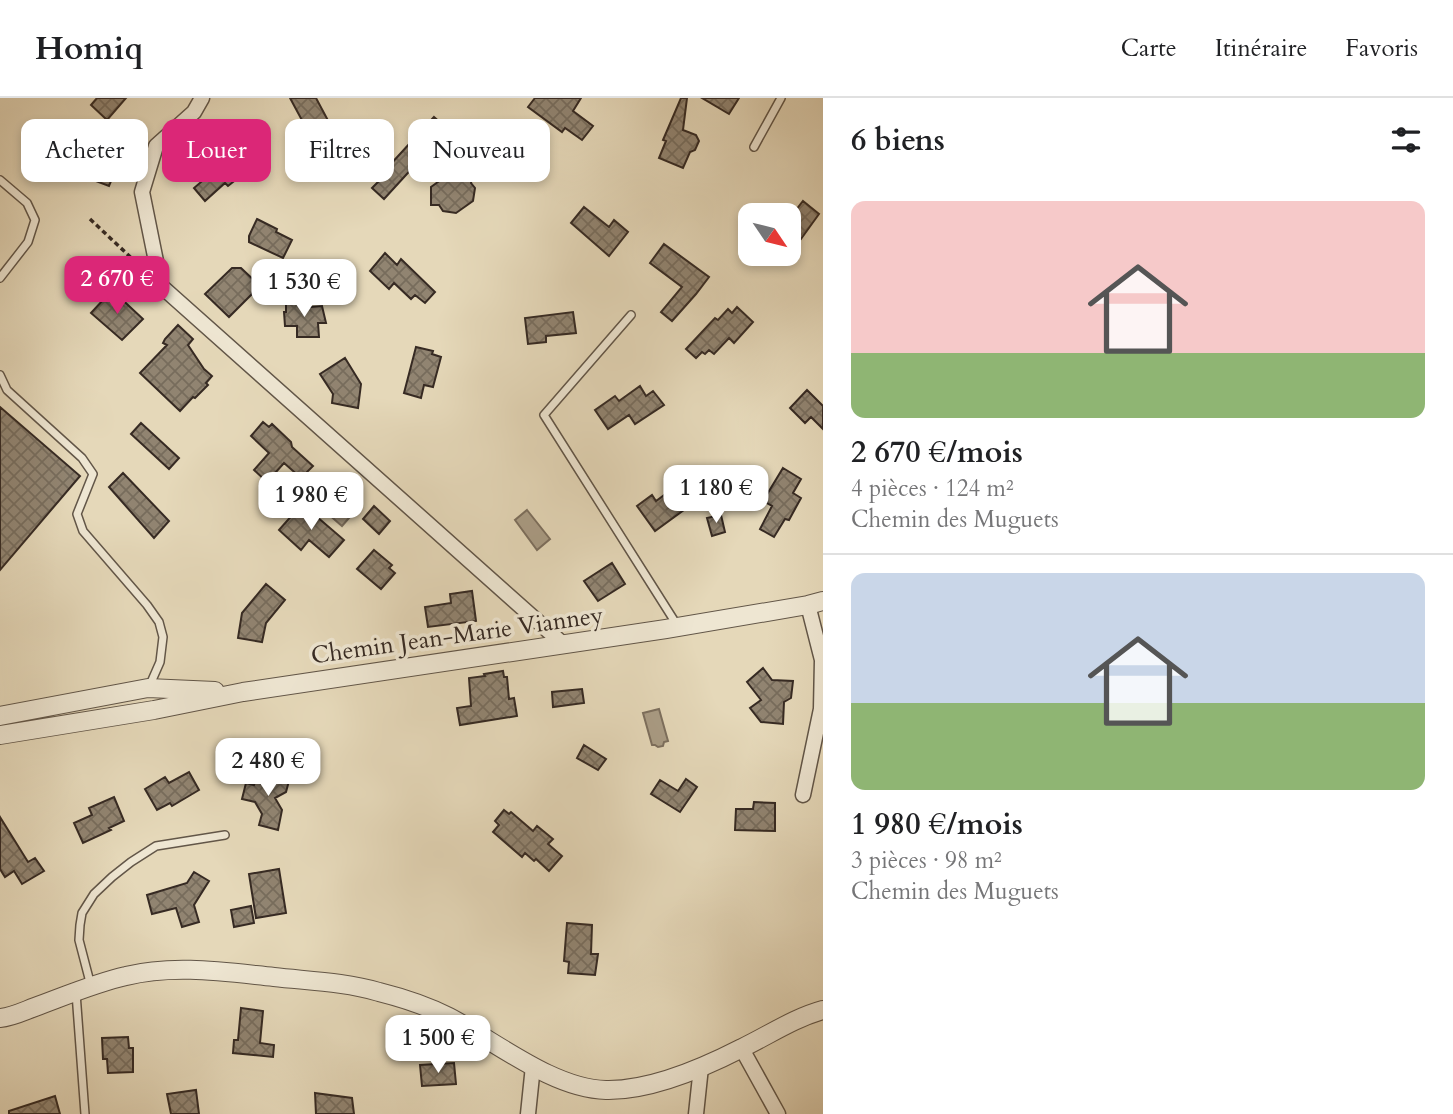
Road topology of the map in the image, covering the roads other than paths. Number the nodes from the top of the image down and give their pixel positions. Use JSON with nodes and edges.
{"nodes":[{"id":1,"x":202,"y":98,"type":"edge"},
{"id":2,"x":781,"y":98,"type":"edge"},
{"id":3,"x":754,"y":147,"type":"dead end"},
{"id":4,"x":0,"y":180,"type":"edge"},
{"id":5,"x":0,"y":278,"type":"edge"},
{"id":6,"x":631,"y":315,"type":"dead end"},
{"id":7,"x":0,"y":375,"type":"edge"},
{"id":8,"x":816,"y":603,"type":"edge"},
{"id":9,"x":678,"y":627,"type":"junction"},
{"id":10,"x":563,"y":644,"type":"junction"},
{"id":11,"x":148,"y":688,"type":"junction"},
{"id":12,"x":243,"y":692,"type":"junction"},
{"id":13,"x":0,"y":716,"type":"edge"},
{"id":14,"x":0,"y":735,"type":"edge"},
{"id":15,"x":803,"y":795,"type":"dead end"},
{"id":16,"x":225,"y":835,"type":"dead end"},
{"id":17,"x":84,"y":989,"type":"junction"},
{"id":18,"x":823,"y":1010,"type":"edge"},
{"id":19,"x":0,"y":1018,"type":"edge"},
{"id":20,"x":742,"y":1049,"type":"junction"},
{"id":21,"x":533,"y":1066,"type":"junction"},
{"id":22,"x":701,"y":1067,"type":"junction"},
{"id":23,"x":85,"y":1114,"type":"edge"},
{"id":24,"x":528,"y":1114,"type":"edge"},
{"id":25,"x":696,"y":1114,"type":"edge"},
{"id":26,"x":778,"y":1114,"type":"edge"}],
"edges":[{"from":1,"to":10,"type":"street"},
{"from":2,"to":3,"type":"lane"},
{"from":4,"to":5,"type":"lane"},
{"from":6,"to":9,"type":"lane"},
{"from":7,"to":11,"type":"lane"},
{"from":8,"to":9,"type":"street","name":"Chemin Jean-Marie Vianney"},
{"from":8,"to":15,"type":"street"},
{"from":9,"to":10,"type":"street","name":"Chemin Jean-Marie Vianney"},
{"from":10,"to":12,"type":"street","name":"Chemin Jean-Marie Vianney"},
{"from":11,"to":12,"type":"street","name":"Chemin Jean-Marie Vianney"},
{"from":11,"to":13,"type":"street","name":"Chemin Jean-Marie Vianney"},
{"from":12,"to":14,"type":"street","name":"Chemin Jean-Marie Vianney"},
{"from":16,"to":17,"type":"lane"},
{"from":17,"to":19,"type":"street"},
{"from":17,"to":21,"type":"street"},
{"from":17,"to":23,"type":"lane"},
{"from":18,"to":20,"type":"street"},
{"from":20,"to":22,"type":"street"},
{"from":20,"to":26,"type":"street"},
{"from":21,"to":22,"type":"street"},
{"from":21,"to":24,"type":"street"},
{"from":22,"to":25,"type":"street"}]}
